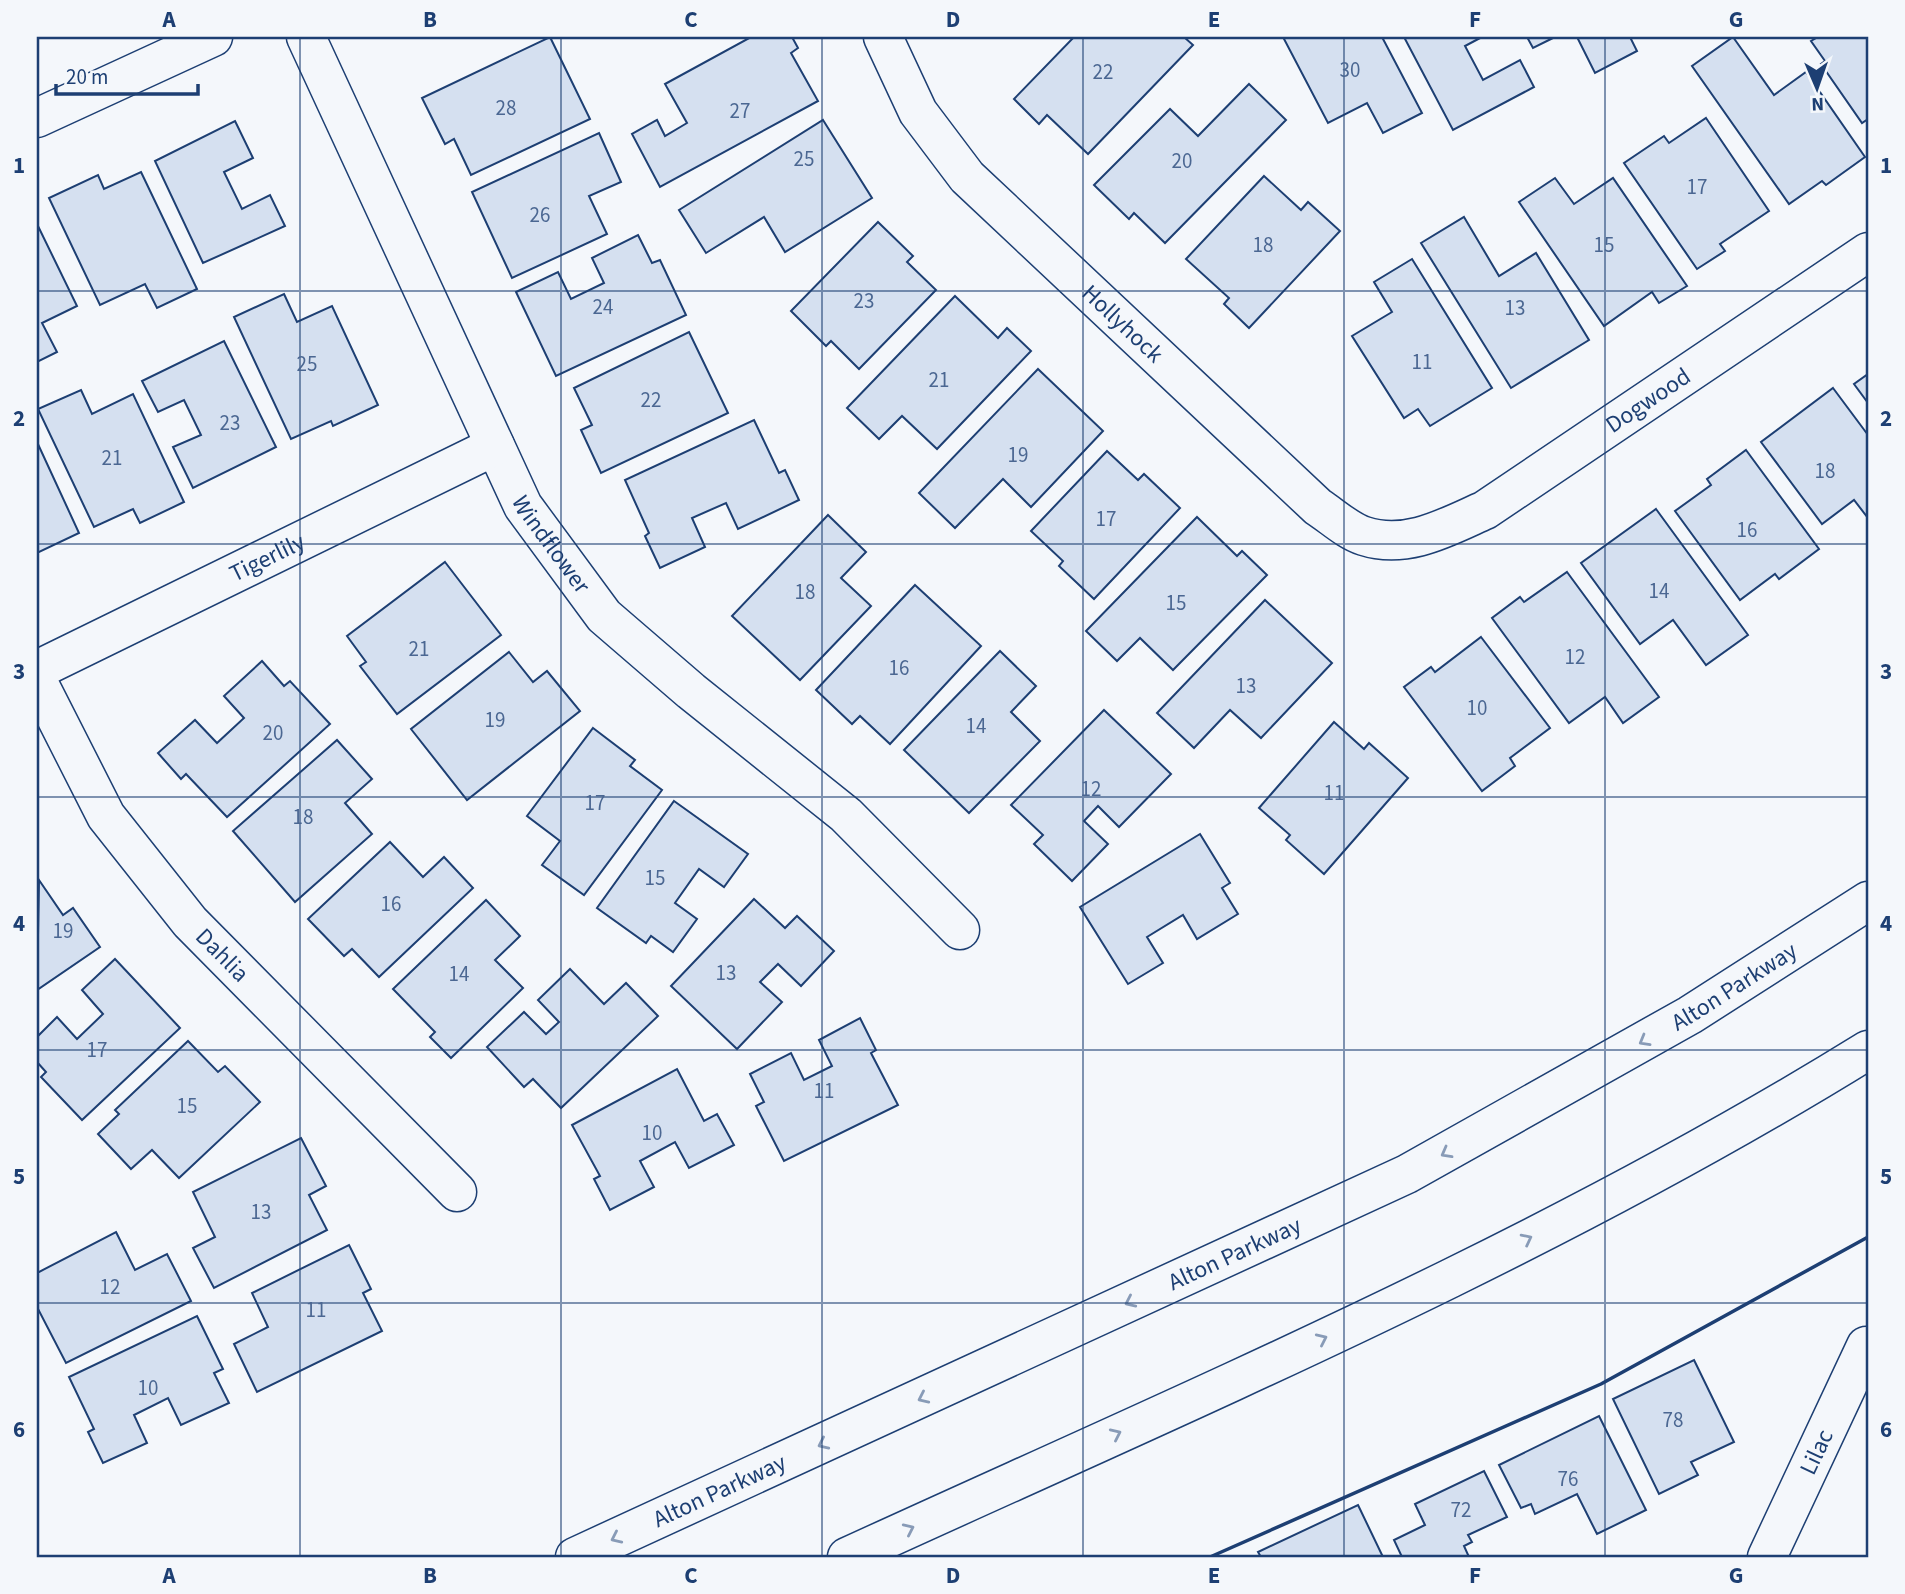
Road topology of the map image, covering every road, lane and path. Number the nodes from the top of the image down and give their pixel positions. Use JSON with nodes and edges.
{"nodes":[{"id":1,"x":212,"y":37,"type":"edge"},
{"id":2,"x":306,"y":37,"type":"edge"},
{"id":3,"x":883,"y":37,"type":"edge"},
{"id":4,"x":37,"y":118,"type":"edge"},
{"id":5,"x":1868,"y":252,"type":"edge"},
{"id":6,"x":495,"y":446,"type":"junction"},
{"id":7,"x":1420,"y":538,"type":"joint"},
{"id":8,"x":37,"y":670,"type":"edge"},
{"id":9,"x":37,"y":680,"type":"edge"},
{"id":10,"x":1868,"y":901,"type":"edge"},
{"id":11,"x":960,"y":930,"type":"dead end"},
{"id":12,"x":1868,"y":1050,"type":"edge"},
{"id":13,"x":457,"y":1192,"type":"dead end"},
{"id":14,"x":1866,"y":1346,"type":"dead end"},
{"id":15,"x":575,"y":1557,"type":"edge"},
{"id":16,"x":847,"y":1557,"type":"edge"},
{"id":17,"x":1767,"y":1557,"type":"edge"}],
"edges":[{"from":1,"to":4,"type":"street"},
{"from":2,"to":6,"type":"street","name":"Windflower"},
{"from":3,"to":7,"type":"street","name":"Hollyhock"},
{"from":5,"to":7,"type":"street","name":"Dogwood"},
{"from":6,"to":8,"type":"street","name":"Tigerlily"},
{"from":6,"to":11,"type":"street","name":"Windflower"},
{"from":9,"to":13,"type":"street","name":"Dahlia"},
{"from":10,"to":15,"type":"street","name":"Alton Parkway","one_way":true},
{"from":16,"to":12,"type":"street","one_way":true},
{"from":14,"to":17,"type":"street","name":"Lilac"}]}
